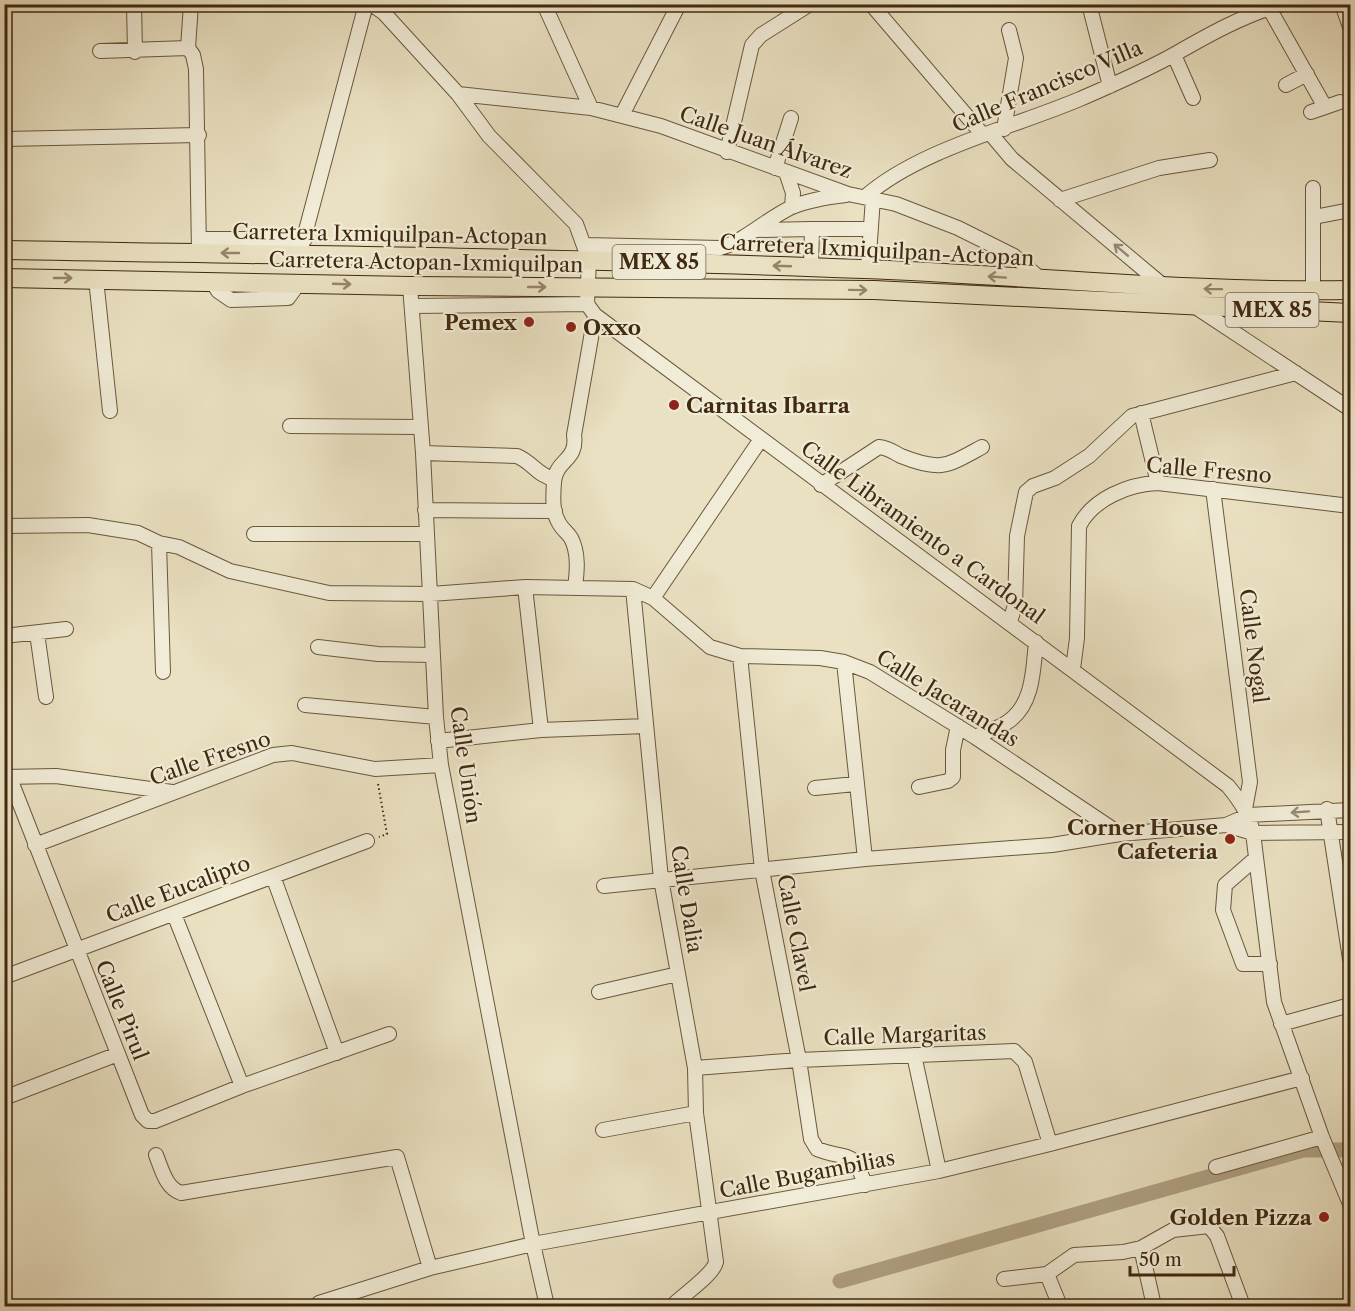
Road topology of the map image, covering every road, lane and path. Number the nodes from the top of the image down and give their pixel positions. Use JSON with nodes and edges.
{"nodes":[{"id":1,"x":134,"y":4,"type":"edge"},
{"id":2,"x":191,"y":4,"type":"edge"},
{"id":3,"x":366,"y":4,"type":"edge"},
{"id":4,"x":371,"y":4,"type":"edge"},
{"id":5,"x":544,"y":4,"type":"edge"},
{"id":6,"x":679,"y":4,"type":"edge"},
{"id":7,"x":810,"y":4,"type":"edge"},
{"id":8,"x":871,"y":4,"type":"edge"},
{"id":9,"x":1089,"y":4,"type":"edge"},
{"id":10,"x":1342,"y":4,"type":"edge"},
{"id":11,"x":1276,"y":6,"type":"edge"},
{"id":12,"x":1350,"y":27,"type":"edge"},
{"id":13,"x":1009,"y":30,"type":"dead end"},
{"id":14,"x":188,"y":48,"type":"junction"},
{"id":15,"x":100,"y":51,"type":"dead end"},
{"id":16,"x":135,"y":52,"type":"junction"},
{"id":17,"x":1174,"y":55,"type":"junction"},
{"id":18,"x":1307,"y":74,"type":"junction"},
{"id":19,"x":1286,"y":85,"type":"dead end"},
{"id":20,"x":1110,"y":86,"type":"junction"},
{"id":21,"x":458,"y":94,"type":"junction"},
{"id":22,"x":1193,"y":98,"type":"dead end"},
{"id":23,"x":1340,"y":102,"type":"dead end"},
{"id":24,"x":1325,"y":107,"type":"junction"},
{"id":25,"x":591,"y":108,"type":"junction"},
{"id":26,"x":1311,"y":112,"type":"dead end"},
{"id":27,"x":622,"y":115,"type":"junction"},
{"id":28,"x":791,"y":118,"type":"dead end"},
{"id":29,"x":992,"y":132,"type":"junction"},
{"id":30,"x":198,"y":135,"type":"junction"},
{"id":31,"x":4,"y":139,"type":"edge"},
{"id":32,"x":727,"y":152,"type":"junction"},
{"id":33,"x":1210,"y":160,"type":"dead end"},
{"id":34,"x":781,"y":170,"type":"junction"},
{"id":35,"x":1313,"y":188,"type":"dead end"},
{"id":36,"x":848,"y":194,"type":"junction"},
{"id":37,"x":869,"y":197,"type":"junction"},
{"id":38,"x":1060,"y":200,"type":"junction"},
{"id":39,"x":792,"y":207,"type":"junction"},
{"id":40,"x":1350,"y":210,"type":"edge"},
{"id":41,"x":1314,"y":217,"type":"junction"},
{"id":42,"x":812,"y":229,"type":"junction"},
{"id":43,"x":871,"y":229,"type":"junction"},
{"id":44,"x":753,"y":230,"type":"junction"},
{"id":45,"x":199,"y":246,"type":"junction"},
{"id":46,"x":302,"y":246,"type":"junction"},
{"id":47,"x":4,"y":250,"type":"edge"},
{"id":48,"x":588,"y":252,"type":"junction"},
{"id":49,"x":811,"y":267,"type":"junction"},
{"id":50,"x":868,"y":269,"type":"junction"},
{"id":51,"x":4,"y":278,"type":"edge"},
{"id":52,"x":96,"y":279,"type":"junction"},
{"id":53,"x":1043,"y":280,"type":"junction"},
{"id":54,"x":410,"y":286,"type":"junction"},
{"id":55,"x":1166,"y":288,"type":"junction"},
{"id":56,"x":1350,"y":290,"type":"edge"},
{"id":57,"x":1313,"y":291,"type":"junction"},
{"id":58,"x":590,"y":302,"type":"junction"},
{"id":59,"x":412,"y":306,"type":"junction"},
{"id":60,"x":1194,"y":306,"type":"junction"},
{"id":61,"x":1350,"y":313,"type":"edge"},
{"id":62,"x":1296,"y":373,"type":"junction"},
{"id":63,"x":1350,"y":409,"type":"edge"},
{"id":64,"x":110,"y":411,"type":"dead end"},
{"id":65,"x":1141,"y":413,"type":"junction"},
{"id":66,"x":290,"y":426,"type":"dead end"},
{"id":67,"x":420,"y":427,"type":"junction"},
{"id":68,"x":761,"y":439,"type":"junction"},
{"id":69,"x":982,"y":447,"type":"dead end"},
{"id":70,"x":423,"y":453,"type":"junction"},
{"id":71,"x":554,"y":479,"type":"junction"},
{"id":72,"x":1158,"y":483,"type":"junction"},
{"id":73,"x":821,"y":484,"type":"junction"},
{"id":74,"x":1213,"y":489,"type":"junction"},
{"id":75,"x":1350,"y":506,"type":"edge"},
{"id":76,"x":425,"y":510,"type":"junction"},
{"id":77,"x":555,"y":511,"type":"junction"},
{"id":78,"x":4,"y":526,"type":"edge"},
{"id":79,"x":254,"y":534,"type":"dead end"},
{"id":80,"x":427,"y":534,"type":"junction"},
{"id":81,"x":159,"y":543,"type":"junction"},
{"id":82,"x":525,"y":587,"type":"junction"},
{"id":83,"x":574,"y":588,"type":"junction"},
{"id":84,"x":633,"y":589,"type":"junction"},
{"id":85,"x":431,"y":594,"type":"junction"},
{"id":86,"x":653,"y":598,"type":"junction"},
{"id":87,"x":1010,"y":622,"type":"junction"},
{"id":88,"x":66,"y":628,"type":"dead end"},
{"id":89,"x":37,"y":633,"type":"junction"},
{"id":90,"x":4,"y":636,"type":"edge"},
{"id":91,"x":1036,"y":642,"type":"junction"},
{"id":92,"x":318,"y":647,"type":"dead end"},
{"id":93,"x":432,"y":655,"type":"junction"},
{"id":94,"x":740,"y":656,"type":"junction"},
{"id":95,"x":844,"y":662,"type":"junction"},
{"id":96,"x":1073,"y":669,"type":"junction"},
{"id":97,"x":163,"y":672,"type":"dead end"},
{"id":98,"x":46,"y":697,"type":"dead end"},
{"id":99,"x":305,"y":705,"type":"dead end"},
{"id":100,"x":436,"y":717,"type":"junction"},
{"id":101,"x":646,"y":726,"type":"junction"},
{"id":102,"x":958,"y":726,"type":"junction"},
{"id":103,"x":541,"y":730,"type":"junction"},
{"id":104,"x":975,"y":737,"type":"junction"},
{"id":105,"x":438,"y":741,"type":"junction"},
{"id":106,"x":441,"y":765,"type":"junction"},
{"id":107,"x":375,"y":769,"type":"junction"},
{"id":108,"x":7,"y":777,"type":"edge"},
{"id":109,"x":855,"y":784,"type":"junction"},
{"id":110,"x":919,"y":786,"type":"dead end"},
{"id":111,"x":815,"y":788,"type":"dead end"},
{"id":112,"x":173,"y":792,"type":"junction"},
{"id":113,"x":1327,"y":809,"type":"junction"},
{"id":114,"x":1350,"y":810,"type":"edge"},
{"id":115,"x":1247,"y":812,"type":"junction"},
{"id":116,"x":1226,"y":825,"type":"junction"},
{"id":117,"x":1350,"y":832,"type":"edge"},
{"id":118,"x":1252,"y":833,"type":"junction"},
{"id":119,"x":1329,"y":833,"type":"junction"},
{"id":120,"x":1120,"y":834,"type":"junction"},
{"id":121,"x":367,"y":841,"type":"joint"},
{"id":122,"x":35,"y":845,"type":"junction"},
{"id":123,"x":1256,"y":858,"type":"junction"},
{"id":124,"x":865,"y":859,"type":"junction"},
{"id":125,"x":762,"y":870,"type":"junction"},
{"id":126,"x":273,"y":876,"type":"junction"},
{"id":127,"x":661,"y":879,"type":"junction"},
{"id":128,"x":604,"y":886,"type":"dead end"},
{"id":129,"x":174,"y":914,"type":"junction"},
{"id":130,"x":75,"y":950,"type":"junction"},
{"id":131,"x":1350,"y":959,"type":"edge"},
{"id":132,"x":1270,"y":964,"type":"junction"},
{"id":133,"x":678,"y":974,"type":"junction"},
{"id":134,"x":4,"y":977,"type":"edge"},
{"id":135,"x":599,"y":992,"type":"dead end"},
{"id":136,"x":1350,"y":1005,"type":"edge"},
{"id":137,"x":1281,"y":1024,"type":"junction"},
{"id":138,"x":389,"y":1034,"type":"dead end"},
{"id":139,"x":337,"y":1053,"type":"junction"},
{"id":140,"x":118,"y":1054,"type":"junction"},
{"id":141,"x":914,"y":1055,"type":"junction"},
{"id":142,"x":800,"y":1060,"type":"junction"},
{"id":143,"x":695,"y":1068,"type":"junction"},
{"id":144,"x":1302,"y":1078,"type":"junction"},
{"id":145,"x":242,"y":1086,"type":"junction"},
{"id":146,"x":4,"y":1098,"type":"edge"},
{"id":147,"x":696,"y":1113,"type":"junction"},
{"id":148,"x":603,"y":1130,"type":"dead end"},
{"id":149,"x":1324,"y":1142,"type":"junction"},
{"id":150,"x":1050,"y":1144,"type":"junction"},
{"id":151,"x":156,"y":1155,"type":"dead end"},
{"id":152,"x":1216,"y":1167,"type":"dead end"},
{"id":153,"x":939,"y":1171,"type":"junction"},
{"id":154,"x":865,"y":1185,"type":"junction"},
{"id":155,"x":1350,"y":1202,"type":"edge"},
{"id":156,"x":710,"y":1214,"type":"junction"},
{"id":157,"x":533,"y":1244,"type":"junction"},
{"id":158,"x":1141,"y":1248,"type":"junction"},
{"id":159,"x":430,"y":1268,"type":"junction"},
{"id":160,"x":1047,"y":1274,"type":"junction"},
{"id":161,"x":1004,"y":1280,"type":"dead end"},
{"id":162,"x":319,"y":1303,"type":"dead end"},
{"id":163,"x":1350,"y":1304,"type":"edge"},
{"id":164,"x":547,"y":1306,"type":"edge"},
{"id":165,"x":672,"y":1306,"type":"edge"},
{"id":166,"x":1060,"y":1306,"type":"edge"},
{"id":167,"x":1155,"y":1306,"type":"edge"},
{"id":168,"x":1243,"y":1306,"type":"edge"},
{"id":169,"x":1345,"y":1306,"type":"edge"}],
"edges":[{"from":1,"to":16,"type":"street"},
{"from":2,"to":14,"type":"street"},
{"from":3,"to":46,"type":"street"},
{"from":4,"to":21,"type":"street"},
{"from":5,"to":25,"type":"street"},
{"from":6,"to":27,"type":"street"},
{"from":7,"to":32,"type":"street"},
{"from":8,"to":29,"type":"street"},
{"from":9,"to":20,"type":"street"},
{"from":10,"to":12,"type":"street"},
{"from":11,"to":17,"type":"street","name":"Calle Francisco Villa"},
{"from":11,"to":18,"type":"street"},
{"from":13,"to":29,"type":"street"},
{"from":14,"to":16,"type":"street"},
{"from":14,"to":30,"type":"street"},
{"from":15,"to":16,"type":"street"},
{"from":17,"to":20,"type":"street","name":"Calle Francisco Villa"},
{"from":17,"to":22,"type":"street"},
{"from":18,"to":19,"type":"street"},
{"from":18,"to":24,"type":"street"},
{"from":20,"to":29,"type":"street","name":"Calle Francisco Villa"},
{"from":21,"to":25,"type":"street","name":"Calle Juan Álvarez"},
{"from":21,"to":48,"type":"street"},
{"from":23,"to":24,"type":"street"},
{"from":24,"to":26,"type":"street"},
{"from":25,"to":27,"type":"street","name":"Calle Juan Álvarez"},
{"from":27,"to":32,"type":"street","name":"Calle Juan Álvarez"},
{"from":28,"to":34,"type":"street"},
{"from":29,"to":37,"type":"street","name":"Calle Francisco Villa"},
{"from":29,"to":38,"type":"street"},
{"from":30,"to":31,"type":"street"},
{"from":30,"to":45,"type":"street"},
{"from":32,"to":34,"type":"street","name":"Calle Juan Álvarez"},
{"from":33,"to":38,"type":"street"},
{"from":34,"to":36,"type":"street","name":"Calle Juan Álvarez"},
{"from":34,"to":39,"type":"street"},
{"from":35,"to":41,"type":"street"},
{"from":36,"to":37,"type":"street","name":"Calle Juan Álvarez"},
{"from":36,"to":39,"type":"street"},
{"from":37,"to":43,"type":"street"},
{"from":37,"to":53,"type":"street","name":"Calle Juan Álvarez"},
{"from":55,"to":38,"type":"street","one_way":true},
{"from":39,"to":44,"type":"street"},
{"from":40,"to":41,"type":"street"},
{"from":41,"to":57,"type":"street"},
{"from":42,"to":43,"type":"street"},
{"from":42,"to":44,"type":"street"},
{"from":42,"to":49,"type":"street"},
{"from":43,"to":50,"type":"street"},
{"from":44,"to":48,"type":"street"},
{"from":45,"to":46,"type":"main road","name":"Carretera Ixmiquilpan-Actopan","number":"MEX 85"},
{"from":45,"to":47,"type":"main road","name":"Carretera Ixmiquilpan-Actopan","number":"MEX 85"},
{"from":46,"to":48,"type":"main road","name":"Carretera Ixmiquilpan-Actopan","number":"MEX 85"},
{"from":49,"to":48,"type":"main road","name":"Carretera Ixmiquilpan-Actopan","number":"MEX 85","one_way":true},
{"from":48,"to":58,"type":"street"},
{"from":49,"to":50,"type":"main road","name":"Carretera Ixmiquilpan-Actopan","number":"MEX 85"},
{"from":53,"to":50,"type":"main road","name":"Carretera Ixmiquilpan-Actopan","number":"MEX 85","one_way":true},
{"from":51,"to":52,"type":"main road","name":"Carretera Actopan-Ixmiquilpan","number":"MEX 85","one_way":true},
{"from":52,"to":54,"type":"main road","name":"Carretera Actopan-Ixmiquilpan","number":"MEX 85","one_way":true},
{"from":52,"to":64,"type":"street"},
{"from":53,"to":55,"type":"main road","name":"Carretera Ixmiquilpan-Actopan","number":"MEX 85"},
{"from":54,"to":58,"type":"main road","name":"Carretera Actopan-Ixmiquilpan","number":"MEX 85","one_way":true},
{"from":54,"to":59,"type":"street","name":"Calle Unión"},
{"from":57,"to":55,"type":"main road","name":"Carretera Ixmiquilpan-Actopan","number":"MEX 85","one_way":true},
{"from":55,"to":60,"type":"street"},
{"from":56,"to":57,"type":"main road","name":"Carretera Ixmiquilpan-Actopan","number":"MEX 85"},
{"from":58,"to":59,"type":"street"},
{"from":58,"to":60,"type":"main road","name":"Carretera Actopan-Ixmiquilpan","number":"MEX 85","one_way":true},
{"from":58,"to":68,"type":"street","name":"Calle Libramiento a Cardonal"},
{"from":58,"to":71,"type":"street"},
{"from":59,"to":67,"type":"street","name":"Calle Unión"},
{"from":60,"to":61,"type":"main road","name":"Carretera Actopan-Ixmiquilpan","number":"MEX 85"},
{"from":60,"to":62,"type":"street"},
{"from":62,"to":63,"type":"street"},
{"from":62,"to":65,"type":"street"},
{"from":65,"to":72,"type":"street"},
{"from":65,"to":87,"type":"street"},
{"from":66,"to":67,"type":"street"},
{"from":67,"to":70,"type":"street","name":"Calle Unión"},
{"from":68,"to":73,"type":"street","name":"Calle Libramiento a Cardonal"},
{"from":68,"to":86,"type":"street"},
{"from":69,"to":73,"type":"street"},
{"from":70,"to":71,"type":"street"},
{"from":70,"to":76,"type":"street","name":"Calle Unión"},
{"from":71,"to":77,"type":"street"},
{"from":72,"to":74,"type":"street","name":"Calle Fresno"},
{"from":72,"to":96,"type":"street","name":"Calle Fresno"},
{"from":73,"to":87,"type":"street","name":"Calle Libramiento a Cardonal"},
{"from":74,"to":75,"type":"street","name":"Calle Fresno"},
{"from":74,"to":115,"type":"street","name":"Calle Nogal"},
{"from":76,"to":77,"type":"street"},
{"from":76,"to":80,"type":"street","name":"Calle Unión"},
{"from":77,"to":83,"type":"street"},
{"from":78,"to":81,"type":"street","name":"Calle Jacarandas"},
{"from":79,"to":80,"type":"street"},
{"from":80,"to":85,"type":"street","name":"Calle Unión"},
{"from":81,"to":85,"type":"street","name":"Calle Jacarandas"},
{"from":81,"to":97,"type":"street"},
{"from":82,"to":83,"type":"street","name":"Calle Jacarandas"},
{"from":82,"to":85,"type":"street","name":"Calle Jacarandas"},
{"from":82,"to":103,"type":"street"},
{"from":83,"to":84,"type":"street","name":"Calle Jacarandas"},
{"from":84,"to":86,"type":"street","name":"Calle Jacarandas"},
{"from":84,"to":101,"type":"street","name":"Calle Dalia"},
{"from":85,"to":93,"type":"street","name":"Calle Unión"},
{"from":86,"to":94,"type":"street","name":"Calle Jacarandas"},
{"from":87,"to":91,"type":"street","name":"Calle Libramiento a Cardonal"},
{"from":88,"to":89,"type":"street"},
{"from":89,"to":90,"type":"street"},
{"from":89,"to":98,"type":"street"},
{"from":91,"to":96,"type":"street","name":"Calle Libramiento a Cardonal"},
{"from":91,"to":104,"type":"street"},
{"from":92,"to":93,"type":"street"},
{"from":93,"to":100,"type":"street","name":"Calle Unión"},
{"from":94,"to":95,"type":"street","name":"Calle Jacarandas"},
{"from":94,"to":125,"type":"street","name":"Calle Clavel"},
{"from":95,"to":102,"type":"street","name":"Calle Jacarandas"},
{"from":95,"to":109,"type":"street"},
{"from":96,"to":115,"type":"street","name":"Calle Libramiento a Cardonal"},
{"from":99,"to":100,"type":"street"},
{"from":100,"to":105,"type":"street","name":"Calle Unión"},
{"from":101,"to":103,"type":"street"},
{"from":101,"to":127,"type":"street","name":"Calle Dalia"},
{"from":102,"to":104,"type":"street","name":"Calle Jacarandas"},
{"from":102,"to":110,"type":"street"},
{"from":103,"to":105,"type":"street"},
{"from":104,"to":120,"type":"street","name":"Calle Jacarandas"},
{"from":105,"to":106,"type":"street","name":"Calle Unión"},
{"from":106,"to":107,"type":"street","name":"Calle Fresno"},
{"from":106,"to":157,"type":"street","name":"Calle Unión"},
{"from":107,"to":112,"type":"street","name":"Calle Fresno"},
{"from":107,"to":121,"type":"path"},
{"from":108,"to":112,"type":"street"},
{"from":108,"to":122,"type":"street","name":"Calle Pirul"},
{"from":109,"to":111,"type":"street"},
{"from":109,"to":124,"type":"street"},
{"from":112,"to":122,"type":"street","name":"Calle Fresno"},
{"from":113,"to":114,"type":"street"},
{"from":113,"to":115,"type":"street","one_way":true},
{"from":113,"to":119,"type":"street"},
{"from":115,"to":116,"type":"street"},
{"from":115,"to":118,"type":"street"},
{"from":116,"to":118,"type":"street"},
{"from":116,"to":120,"type":"street"},
{"from":117,"to":119,"type":"street"},
{"from":118,"to":119,"type":"street"},
{"from":118,"to":123,"type":"street"},
{"from":119,"to":131,"type":"street"},
{"from":120,"to":124,"type":"street"},
{"from":121,"to":126,"type":"street","name":"Calle Eucalipto"},
{"from":122,"to":130,"type":"street","name":"Calle Pirul"},
{"from":123,"to":132,"type":"street"},
{"from":123,"to":132,"type":"street"},
{"from":124,"to":125,"type":"street"},
{"from":125,"to":127,"type":"street"},
{"from":125,"to":142,"type":"street","name":"Calle Clavel"},
{"from":126,"to":129,"type":"street","name":"Calle Eucalipto"},
{"from":126,"to":139,"type":"street"},
{"from":127,"to":128,"type":"street"},
{"from":127,"to":133,"type":"street","name":"Calle Dalia"},
{"from":129,"to":130,"type":"street","name":"Calle Eucalipto"},
{"from":129,"to":145,"type":"street"},
{"from":130,"to":134,"type":"street","name":"Calle Eucalipto"},
{"from":130,"to":140,"type":"street","name":"Calle Pirul"},
{"from":132,"to":137,"type":"street"},
{"from":133,"to":135,"type":"street"},
{"from":133,"to":143,"type":"street","name":"Calle Dalia"},
{"from":136,"to":137,"type":"street"},
{"from":137,"to":144,"type":"street"},
{"from":138,"to":139,"type":"street"},
{"from":139,"to":145,"type":"street"},
{"from":140,"to":145,"type":"street","name":"Calle Pirul"},
{"from":140,"to":146,"type":"street"},
{"from":141,"to":142,"type":"street","name":"Calle Margaritas"},
{"from":141,"to":150,"type":"street","name":"Calle Margaritas"},
{"from":141,"to":153,"type":"street"},
{"from":142,"to":143,"type":"street","name":"Calle Margaritas"},
{"from":142,"to":154,"type":"street","name":"Calle Clavel"},
{"from":143,"to":147,"type":"street","name":"Calle Dalia"},
{"from":144,"to":149,"type":"street"},
{"from":144,"to":150,"type":"street","name":"Calle Bugambilias"},
{"from":147,"to":148,"type":"street"},
{"from":147,"to":156,"type":"street","name":"Calle Dalia"},
{"from":149,"to":152,"type":"street"},
{"from":149,"to":155,"type":"street"},
{"from":150,"to":153,"type":"street","name":"Calle Bugambilias"},
{"from":151,"to":159,"type":"street"},
{"from":153,"to":154,"type":"street","name":"Calle Bugambilias"},
{"from":154,"to":156,"type":"street","name":"Calle Bugambilias"},
{"from":156,"to":157,"type":"street","name":"Calle Bugambilias"},
{"from":156,"to":165,"type":"street","name":"Calle Dalia"},
{"from":157,"to":159,"type":"street","name":"Calle Bugambilias"},
{"from":157,"to":164,"type":"street","name":"Calle Unión"},
{"from":158,"to":160,"type":"street"},
{"from":158,"to":167,"type":"street"},
{"from":158,"to":168,"type":"street"},
{"from":159,"to":162,"type":"street","name":"Calle Bugambilias"},
{"from":160,"to":161,"type":"street"},
{"from":160,"to":166,"type":"street"},
{"from":163,"to":169,"type":"street"}]}
